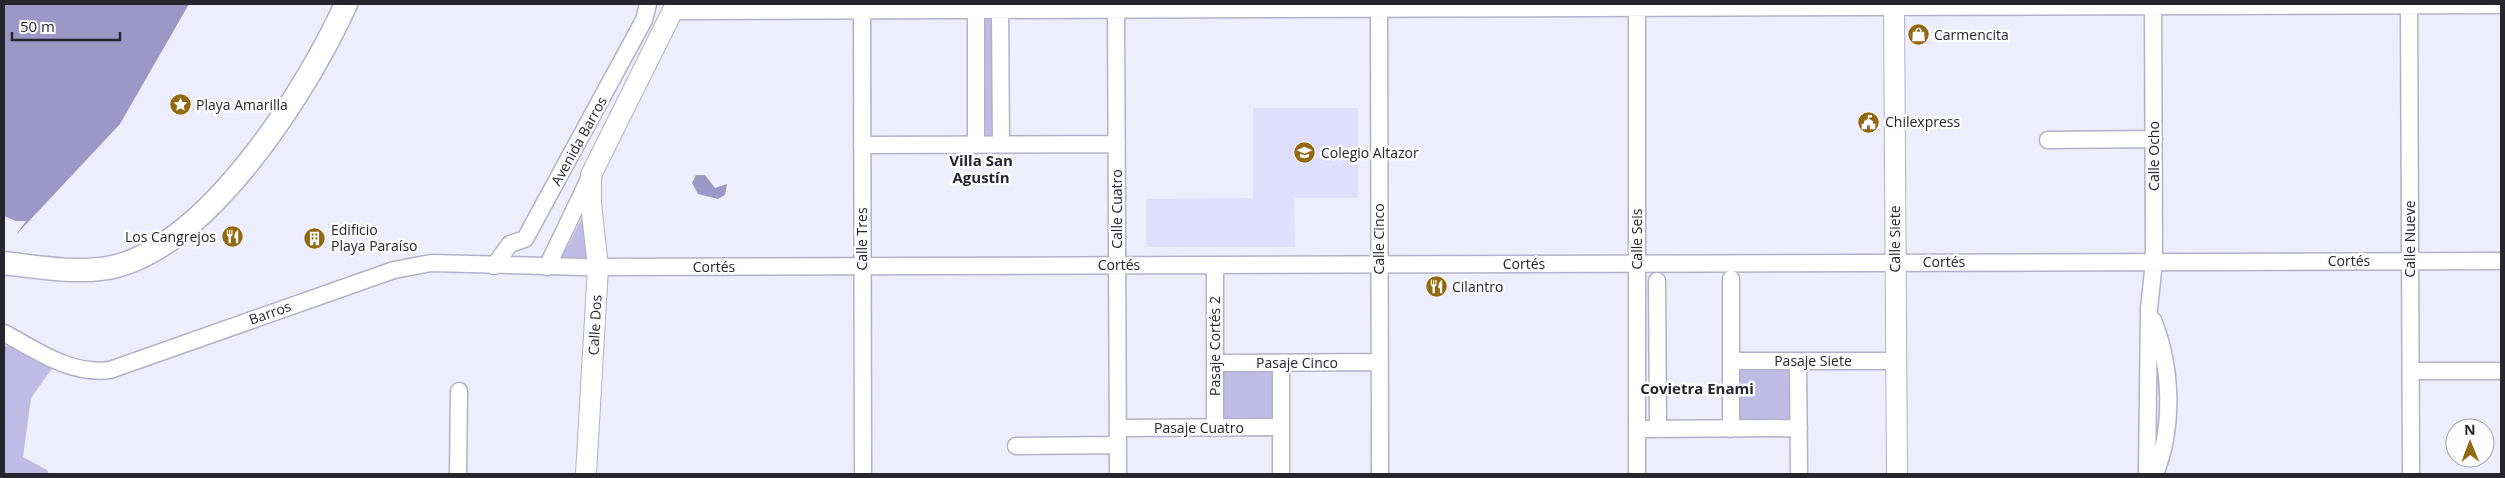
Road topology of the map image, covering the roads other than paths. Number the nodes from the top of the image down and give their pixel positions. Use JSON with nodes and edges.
{"nodes":[{"id":1,"x":346,"y":4,"type":"edge"},
{"id":2,"x":648,"y":4,"type":"edge"},
{"id":3,"x":1894,"y":5,"type":"edge"},
{"id":4,"x":2153,"y":5,"type":"edge"},
{"id":5,"x":2410,"y":5,"type":"edge"},
{"id":6,"x":2501,"y":5,"type":"edge"},
{"id":7,"x":1378,"y":6,"type":"edge"},
{"id":8,"x":1637,"y":6,"type":"edge"},
{"id":9,"x":675,"y":7,"type":"edge"},
{"id":10,"x":862,"y":7,"type":"edge"},
{"id":11,"x":1116,"y":7,"type":"edge"},
{"id":12,"x":976,"y":10,"type":"junction"},
{"id":13,"x":1000,"y":10,"type":"junction"},
{"id":14,"x":2048,"y":140,"type":"dead end"},
{"id":15,"x":2154,"y":140,"type":"junction"},
{"id":16,"x":1001,"y":144,"type":"junction"},
{"id":17,"x":1117,"y":144,"type":"junction"},
{"id":18,"x":862,"y":145,"type":"junction"},
{"id":19,"x":976,"y":145,"type":"junction"},
{"id":20,"x":591,"y":175,"type":"junction"},
{"id":21,"x":2410,"y":261,"type":"junction"},
{"id":22,"x":2501,"y":261,"type":"edge"},
{"id":23,"x":1895,"y":262,"type":"junction"},
{"id":24,"x":2154,"y":262,"type":"junction"},
{"id":25,"x":4,"y":263,"type":"edge"},
{"id":26,"x":1379,"y":264,"type":"junction"},
{"id":27,"x":1637,"y":264,"type":"junction"},
{"id":28,"x":1117,"y":265,"type":"junction"},
{"id":29,"x":1215,"y":265,"type":"junction"},
{"id":30,"x":494,"y":266,"type":"junction"},
{"id":31,"x":862,"y":266,"type":"junction"},
{"id":32,"x":547,"y":267,"type":"junction"},
{"id":33,"x":598,"y":267,"type":"junction"},
{"id":34,"x":1730,"y":279,"type":"dead end"},
{"id":35,"x":1657,"y":281,"type":"dead end"},
{"id":36,"x":2148,"y":308,"type":"junction"},
{"id":37,"x":4,"y":333,"type":"edge"},
{"id":38,"x":1731,"y":361,"type":"junction"},
{"id":39,"x":1798,"y":361,"type":"junction"},
{"id":40,"x":1895,"y":361,"type":"junction"},
{"id":41,"x":1380,"y":362,"type":"junction"},
{"id":42,"x":1215,"y":363,"type":"junction"},
{"id":43,"x":1281,"y":363,"type":"junction"},
{"id":44,"x":2411,"y":371,"type":"junction"},
{"id":45,"x":2501,"y":371,"type":"edge"},
{"id":46,"x":459,"y":391,"type":"dead end"},
{"id":47,"x":1281,"y":427,"type":"junction"},
{"id":48,"x":1118,"y":428,"type":"junction"},
{"id":49,"x":1215,"y":428,"type":"junction"},
{"id":50,"x":1798,"y":428,"type":"junction"},
{"id":51,"x":1637,"y":429,"type":"junction"},
{"id":52,"x":1658,"y":429,"type":"junction"},
{"id":53,"x":1731,"y":429,"type":"junction"},
{"id":54,"x":1118,"y":445,"type":"junction"},
{"id":55,"x":1016,"y":446,"type":"dead end"},
{"id":56,"x":458,"y":474,"type":"edge"},
{"id":57,"x":586,"y":474,"type":"edge"},
{"id":58,"x":863,"y":474,"type":"edge"},
{"id":59,"x":1118,"y":474,"type":"edge"},
{"id":60,"x":1281,"y":474,"type":"edge"},
{"id":61,"x":1380,"y":474,"type":"edge"},
{"id":62,"x":1637,"y":474,"type":"edge"},
{"id":63,"x":1799,"y":474,"type":"edge"},
{"id":64,"x":1897,"y":474,"type":"edge"},
{"id":65,"x":2147,"y":474,"type":"edge"},
{"id":66,"x":2155,"y":474,"type":"edge"},
{"id":67,"x":2411,"y":474,"type":"edge"}],
"edges":[{"from":1,"to":25,"type":"main road"},
{"from":2,"to":30,"type":"street","name":"Avenida Barros"},
{"from":3,"to":4,"type":"street"},
{"from":3,"to":8,"type":"street"},
{"from":3,"to":23,"type":"street","name":"Calle Siete"},
{"from":4,"to":5,"type":"street"},
{"from":4,"to":15,"type":"street","name":"Calle Ocho"},
{"from":5,"to":6,"type":"street"},
{"from":5,"to":21,"type":"street","name":"Calle Nueve"},
{"from":7,"to":8,"type":"street"},
{"from":7,"to":11,"type":"street"},
{"from":7,"to":26,"type":"street","name":"Calle Cinco"},
{"from":8,"to":27,"type":"street","name":"Calle Seis"},
{"from":9,"to":10,"type":"street"},
{"from":9,"to":20,"type":"street","name":"Avenida Barros"},
{"from":10,"to":12,"type":"street"},
{"from":10,"to":18,"type":"street","name":"Calle Tres"},
{"from":11,"to":13,"type":"street"},
{"from":11,"to":17,"type":"street","name":"Calle Cuatro"},
{"from":12,"to":13,"type":"street"},
{"from":12,"to":19,"type":"street"},
{"from":13,"to":16,"type":"street"},
{"from":14,"to":15,"type":"street"},
{"from":15,"to":24,"type":"street","name":"Calle Ocho"},
{"from":16,"to":17,"type":"street"},
{"from":16,"to":19,"type":"street"},
{"from":17,"to":28,"type":"street","name":"Calle Cuatro"},
{"from":18,"to":19,"type":"street"},
{"from":18,"to":31,"type":"street","name":"Calle Tres"},
{"from":20,"to":32,"type":"street","name":"Avenida Barros"},
{"from":20,"to":33,"type":"street","name":"Calle Dos"},
{"from":21,"to":22,"type":"street","name":"Cortés"},
{"from":21,"to":24,"type":"street","name":"Cortés"},
{"from":21,"to":44,"type":"street","name":"Calle Nueve"},
{"from":23,"to":24,"type":"street","name":"Cortés"},
{"from":23,"to":27,"type":"street","name":"Cortés"},
{"from":23,"to":40,"type":"street","name":"Calle Siete"},
{"from":24,"to":36,"type":"street","name":"Calle Ocho"},
{"from":26,"to":27,"type":"street","name":"Cortés"},
{"from":26,"to":29,"type":"street","name":"Cortés"},
{"from":26,"to":41,"type":"street","name":"Calle Cinco"},
{"from":27,"to":51,"type":"street","name":"Calle Seis"},
{"from":28,"to":29,"type":"street","name":"Cortés"},
{"from":28,"to":31,"type":"street","name":"Cortés"},
{"from":28,"to":48,"type":"street","name":"Calle Cuatro"},
{"from":29,"to":42,"type":"street","name":"Pasaje Cortés 2"},
{"from":30,"to":32,"type":"street","name":"Barros"},
{"from":30,"to":37,"type":"street","name":"Barros"},
{"from":31,"to":33,"type":"street","name":"Cortés"},
{"from":31,"to":58,"type":"street","name":"Calle Tres"},
{"from":32,"to":33,"type":"street","name":"Cortés"},
{"from":33,"to":57,"type":"street","name":"Calle Dos"},
{"from":34,"to":38,"type":"street"},
{"from":35,"to":52,"type":"street","name":"Calle Seis"},
{"from":36,"to":65,"type":"street","name":"Calle Ocho"},
{"from":36,"to":66,"type":"street","name":"Calle Ocho"},
{"from":38,"to":39,"type":"street","name":"Pasaje Siete"},
{"from":38,"to":53,"type":"street"},
{"from":39,"to":40,"type":"street","name":"Pasaje Siete"},
{"from":39,"to":50,"type":"street"},
{"from":40,"to":64,"type":"street","name":"Calle Siete"},
{"from":41,"to":43,"type":"street","name":"Pasaje Cinco"},
{"from":41,"to":61,"type":"street","name":"Calle Cinco"},
{"from":42,"to":43,"type":"street","name":"Pasaje Cinco"},
{"from":42,"to":49,"type":"street","name":"Pasaje Cortés 2"},
{"from":43,"to":47,"type":"street"},
{"from":44,"to":45,"type":"street"},
{"from":44,"to":67,"type":"street","name":"Calle Nueve"},
{"from":46,"to":56,"type":"street"},
{"from":47,"to":49,"type":"street","name":"Pasaje Cuatro"},
{"from":47,"to":60,"type":"street"},
{"from":48,"to":49,"type":"street","name":"Pasaje Cuatro"},
{"from":48,"to":54,"type":"street","name":"Calle Cuatro"},
{"from":50,"to":53,"type":"street"},
{"from":50,"to":63,"type":"street"},
{"from":51,"to":52,"type":"street"},
{"from":51,"to":62,"type":"street","name":"Calle Seis"},
{"from":52,"to":53,"type":"street"},
{"from":54,"to":55,"type":"street"},
{"from":54,"to":59,"type":"street","name":"Calle Cuatro"}]}
